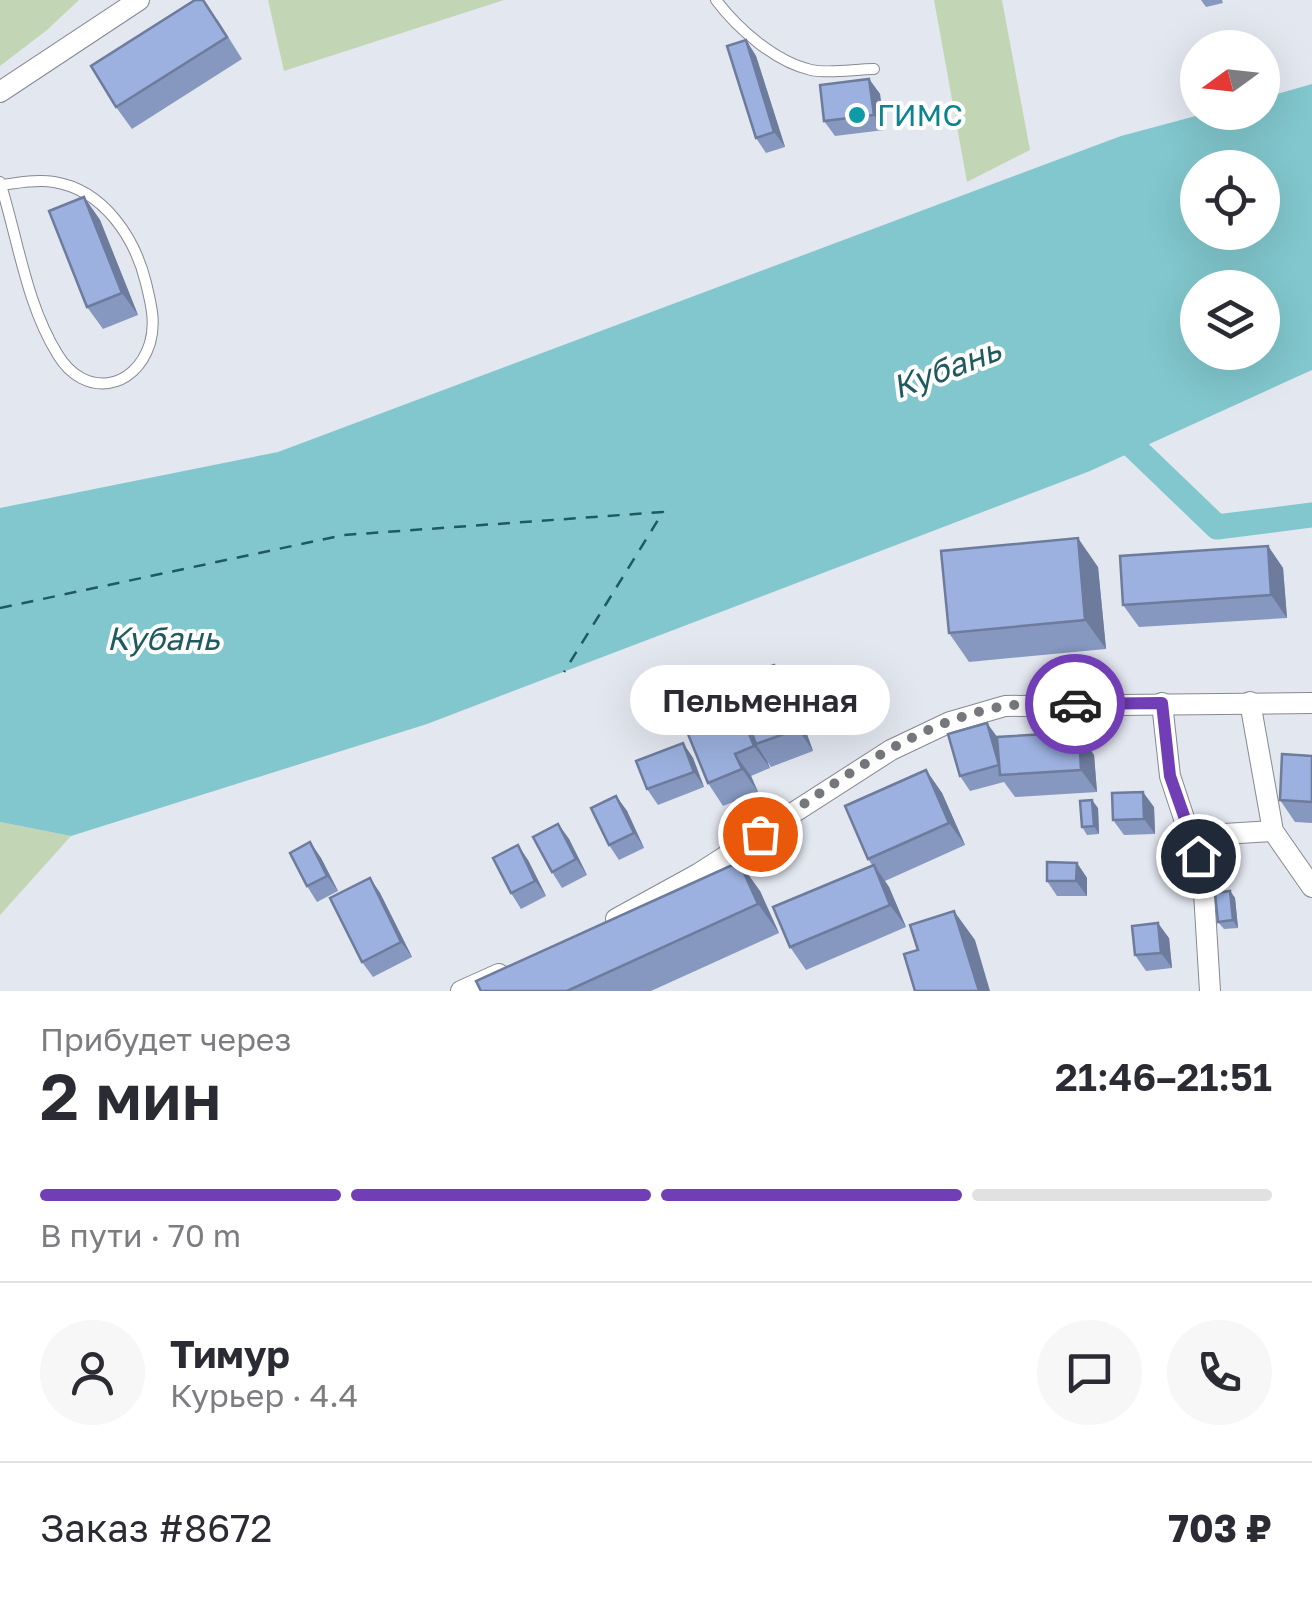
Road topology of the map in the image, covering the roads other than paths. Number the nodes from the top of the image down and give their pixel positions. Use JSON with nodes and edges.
{"nodes":[{"id":1,"x":139,"y":0,"type":"edge"},
{"id":2,"x":716,"y":0,"type":"edge"},
{"id":3,"x":874,"y":69,"type":"dead end"},
{"id":4,"x":0,"y":92,"type":"edge"},
{"id":5,"x":0,"y":183,"type":"edge"},
{"id":6,"x":1250,"y":702,"type":"junction"},
{"id":7,"x":1162,"y":703,"type":"junction"},
{"id":8,"x":1312,"y":703,"type":"edge"},
{"id":9,"x":1272,"y":831,"type":"junction"},
{"id":10,"x":1192,"y":836,"type":"junction"},
{"id":11,"x":1312,"y":887,"type":"edge"},
{"id":12,"x":595,"y":929,"type":"edge"},
{"id":13,"x":511,"y":969,"type":"edge"},
{"id":14,"x":473,"y":989,"type":"edge"},
{"id":15,"x":1210,"y":991,"type":"edge"}],
"edges":[{"from":1,"to":4,"type":"street"},
{"from":2,"to":3,"type":"lane"},
{"from":5,"to":5,"type":"lane"},
{"from":6,"to":7,"type":"street"},
{"from":6,"to":8,"type":"street"},
{"from":6,"to":9,"type":"street"},
{"from":7,"to":10,"type":"street"},
{"from":7,"to":12,"type":"street"},
{"from":9,"to":10,"type":"street"},
{"from":9,"to":11,"type":"street"},
{"from":10,"to":15,"type":"street"},
{"from":13,"to":14,"type":"street"}]}
